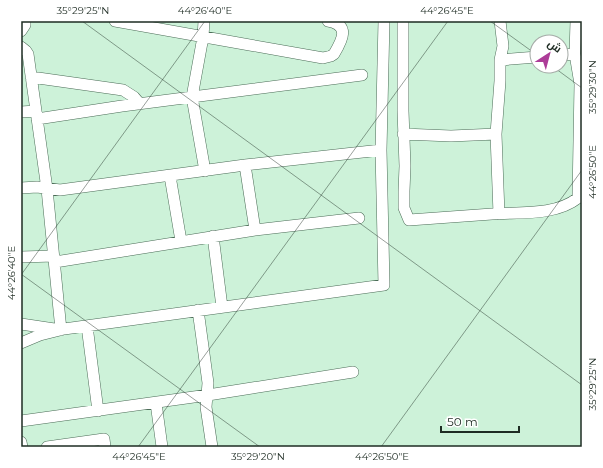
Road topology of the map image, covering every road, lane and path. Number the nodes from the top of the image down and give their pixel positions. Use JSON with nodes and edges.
{"nodes":[{"id":1,"x":25,"y":21,"type":"edge"},
{"id":2,"x":115,"y":21,"type":"edge"},
{"id":3,"x":204,"y":21,"type":"edge"},
{"id":4,"x":328,"y":21,"type":"edge"},
{"id":5,"x":384,"y":21,"type":"edge"},
{"id":6,"x":403,"y":21,"type":"edge"},
{"id":7,"x":500,"y":21,"type":"edge"},
{"id":8,"x":576,"y":21,"type":"edge"},
{"id":9,"x":21,"y":31,"type":"edge"},
{"id":10,"x":203,"y":37,"type":"junction"},
{"id":11,"x":21,"y":47,"type":"edge"},
{"id":12,"x":569,"y":54,"type":"edge"},
{"id":13,"x":575,"y":54,"type":"junction"},
{"id":14,"x":529,"y":58,"type":"edge"},
{"id":15,"x":500,"y":60,"type":"junction"},
{"id":16,"x":362,"y":75,"type":"dead end"},
{"id":17,"x":31,"y":77,"type":"junction"},
{"id":18,"x":192,"y":97,"type":"junction"},
{"id":19,"x":140,"y":104,"type":"junction"},
{"id":20,"x":21,"y":112,"type":"edge"},
{"id":21,"x":36,"y":115,"type":"junction"},
{"id":22,"x":403,"y":134,"type":"junction"},
{"id":23,"x":496,"y":134,"type":"junction"},
{"id":24,"x":381,"y":150,"type":"junction"},
{"id":25,"x":244,"y":165,"type":"junction"},
{"id":26,"x":205,"y":171,"type":"junction"},
{"id":27,"x":170,"y":176,"type":"junction"},
{"id":28,"x":21,"y":188,"type":"edge"},
{"id":29,"x":47,"y":188,"type":"junction"},
{"id":30,"x":499,"y":214,"type":"junction"},
{"id":31,"x":359,"y":218,"type":"dead end"},
{"id":32,"x":255,"y":230,"type":"junction"},
{"id":33,"x":213,"y":236,"type":"junction"},
{"id":34,"x":181,"y":241,"type":"junction"},
{"id":35,"x":21,"y":257,"type":"edge"},
{"id":36,"x":54,"y":259,"type":"junction"},
{"id":37,"x":222,"y":307,"type":"junction"},
{"id":38,"x":198,"y":310,"type":"junction"},
{"id":39,"x":21,"y":324,"type":"edge"},
{"id":40,"x":87,"y":326,"type":"junction"},
{"id":41,"x":61,"y":330,"type":"junction"},
{"id":42,"x":21,"y":342,"type":"edge"},
{"id":43,"x":353,"y":372,"type":"dead end"},
{"id":44,"x":208,"y":395,"type":"junction"},
{"id":45,"x":156,"y":402,"type":"junction"},
{"id":46,"x":98,"y":410,"type":"junction"},
{"id":47,"x":21,"y":421,"type":"edge"},
{"id":48,"x":21,"y":442,"type":"edge"},
{"id":49,"x":22,"y":447,"type":"edge"},
{"id":50,"x":47,"y":447,"type":"edge"},
{"id":51,"x":105,"y":447,"type":"edge"},
{"id":52,"x":162,"y":447,"type":"edge"},
{"id":53,"x":212,"y":447,"type":"edge"}],
"edges":[{"from":1,"to":9,"type":"street"},
{"from":2,"to":10,"type":"street"},
{"from":3,"to":10,"type":"street"},
{"from":4,"to":10,"type":"street"},
{"from":5,"to":24,"type":"street"},
{"from":6,"to":22,"type":"street"},
{"from":7,"to":15,"type":"street"},
{"from":8,"to":13,"type":"street"},
{"from":10,"to":18,"type":"street"},
{"from":11,"to":17,"type":"street"},
{"from":12,"to":13,"type":"street"},
{"from":13,"to":30,"type":"street"},
{"from":14,"to":15,"type":"street"},
{"from":15,"to":23,"type":"street"},
{"from":16,"to":18,"type":"street"},
{"from":17,"to":19,"type":"street"},
{"from":17,"to":21,"type":"street"},
{"from":18,"to":19,"type":"street"},
{"from":18,"to":26,"type":"street"},
{"from":19,"to":21,"type":"street"},
{"from":20,"to":21,"type":"street"},
{"from":21,"to":29,"type":"street"},
{"from":22,"to":23,"type":"street"},
{"from":22,"to":30,"type":"street"},
{"from":23,"to":30,"type":"street"},
{"from":24,"to":25,"type":"street"},
{"from":24,"to":37,"type":"street"},
{"from":25,"to":26,"type":"street"},
{"from":25,"to":32,"type":"street"},
{"from":26,"to":27,"type":"street"},
{"from":27,"to":29,"type":"street"},
{"from":27,"to":34,"type":"street"},
{"from":28,"to":29,"type":"street"},
{"from":29,"to":36,"type":"street"},
{"from":31,"to":32,"type":"street"},
{"from":32,"to":33,"type":"street"},
{"from":33,"to":34,"type":"street"},
{"from":33,"to":37,"type":"street"},
{"from":34,"to":36,"type":"street"},
{"from":35,"to":36,"type":"street"},
{"from":36,"to":41,"type":"street"},
{"from":37,"to":38,"type":"street"},
{"from":38,"to":40,"type":"street"},
{"from":38,"to":44,"type":"street"},
{"from":39,"to":41,"type":"street"},
{"from":40,"to":41,"type":"street"},
{"from":40,"to":46,"type":"street"},
{"from":41,"to":42,"type":"street"},
{"from":43,"to":44,"type":"street"},
{"from":44,"to":45,"type":"street"},
{"from":44,"to":53,"type":"street"},
{"from":45,"to":46,"type":"street"},
{"from":45,"to":52,"type":"street"},
{"from":46,"to":47,"type":"street"},
{"from":48,"to":49,"type":"street"},
{"from":50,"to":51,"type":"street"}]}
